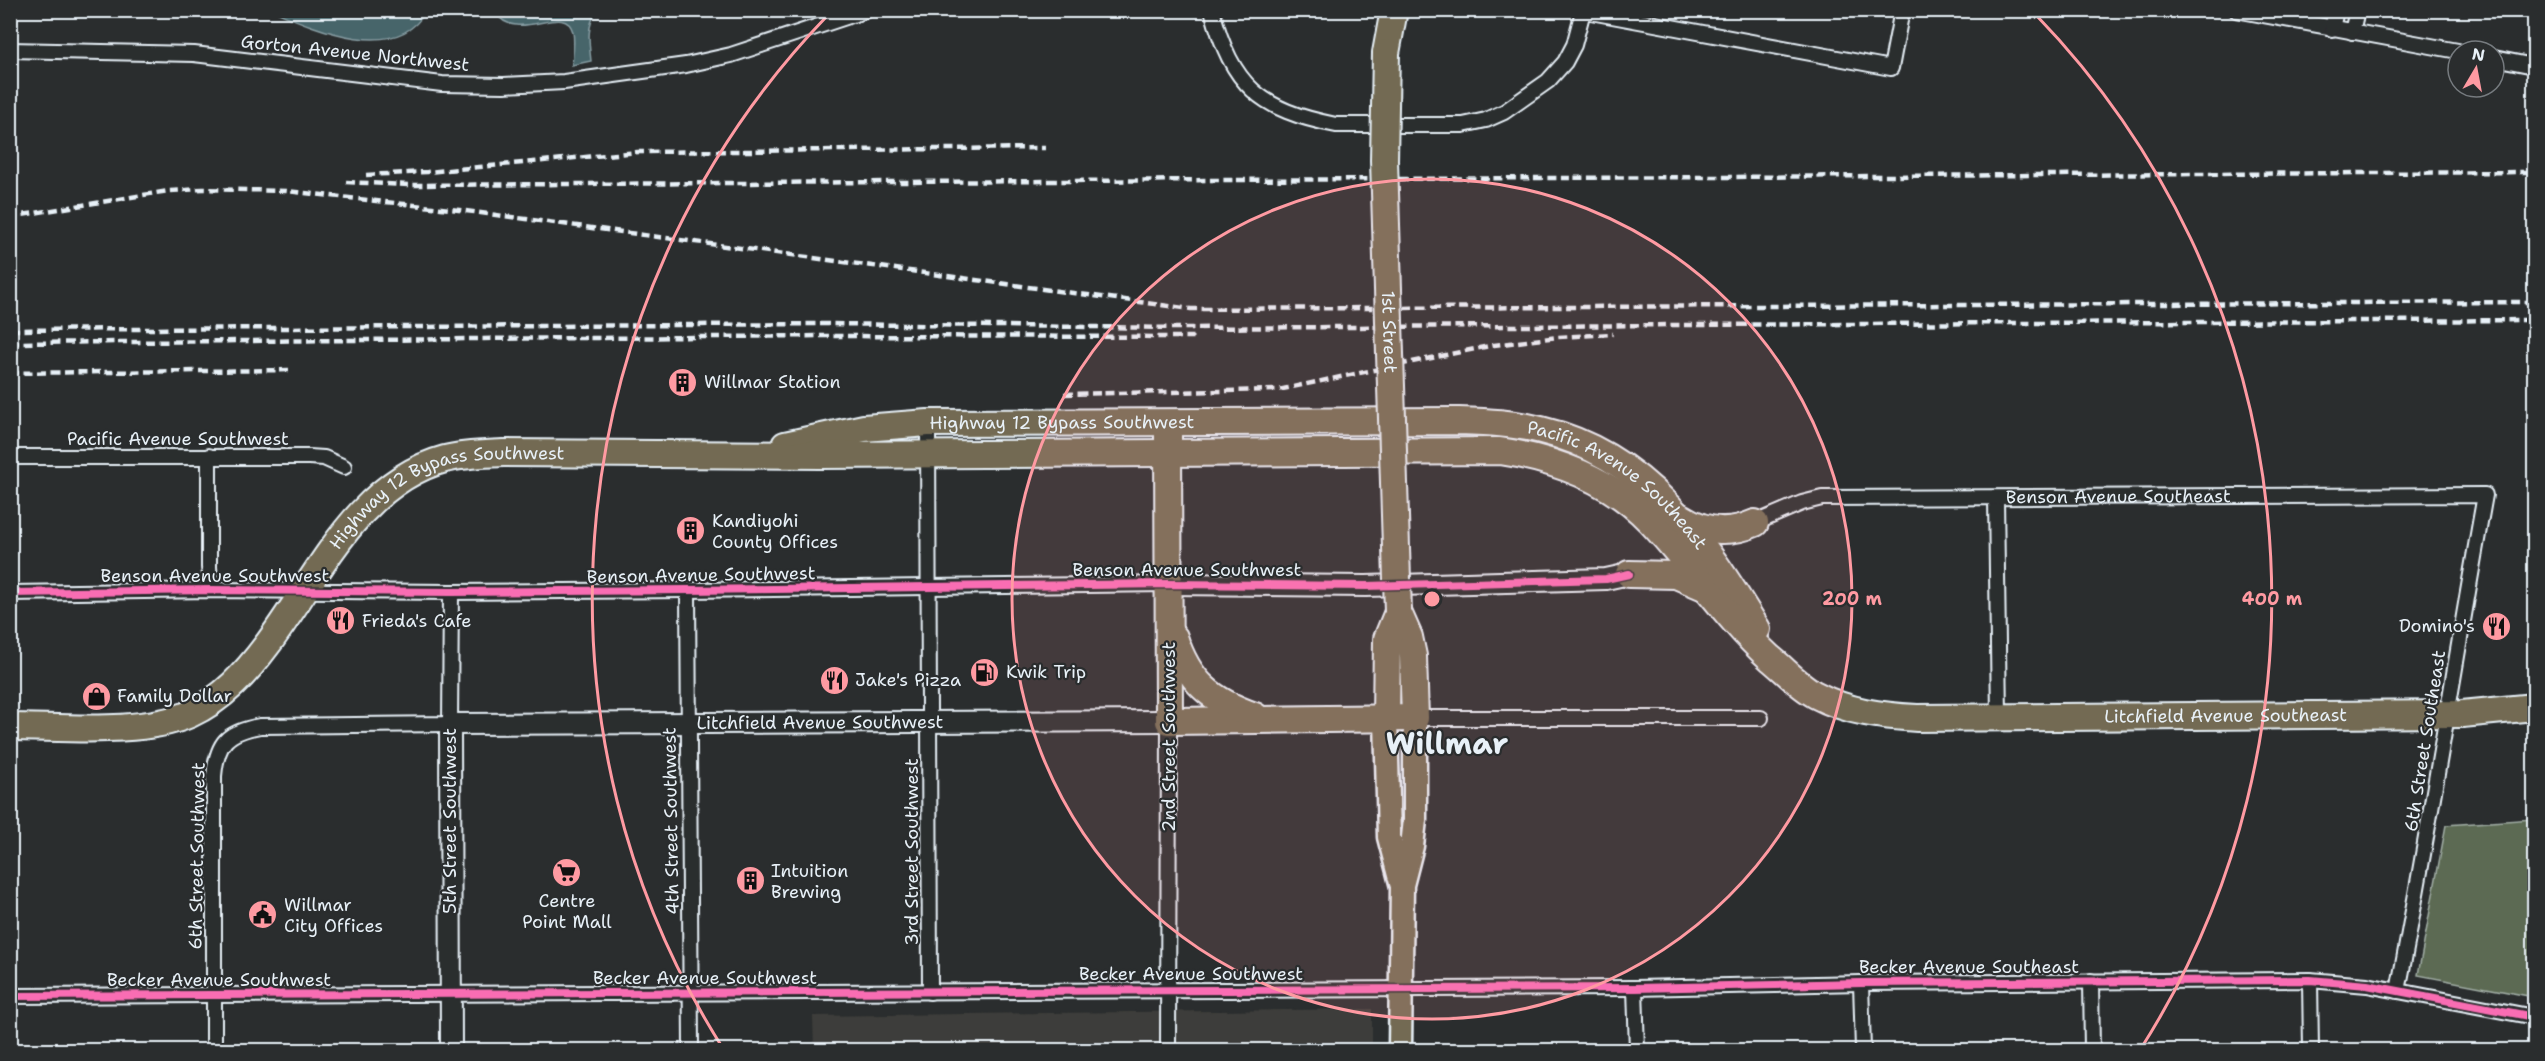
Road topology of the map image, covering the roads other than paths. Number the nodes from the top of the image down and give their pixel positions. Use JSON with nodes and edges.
{"nodes":[{"id":1,"x":867,"y":10,"type":"edge"},
{"id":2,"x":1212,"y":10,"type":"edge"},
{"id":3,"x":1385,"y":10,"type":"edge"},
{"id":4,"x":1394,"y":10,"type":"edge"},
{"id":5,"x":1902,"y":10,"type":"edge"},
{"id":6,"x":2236,"y":10,"type":"edge"},
{"id":7,"x":2336,"y":10,"type":"edge"},
{"id":8,"x":2357,"y":10,"type":"edge"},
{"id":9,"x":1581,"y":11,"type":"edge"},
{"id":10,"x":2332,"y":29,"type":"junction"},
{"id":11,"x":2352,"y":32,"type":"junction"},
{"id":12,"x":2446,"y":49,"type":"edge"},
{"id":13,"x":10,"y":50,"type":"edge"},
{"id":14,"x":1386,"y":53,"type":"junction"},
{"id":15,"x":2506,"y":60,"type":"edge"},
{"id":16,"x":2535,"y":66,"type":"edge"},
{"id":17,"x":1383,"y":421,"type":"joint"},
{"id":18,"x":928,"y":423,"type":"junction"},
{"id":19,"x":1168,"y":423,"type":"junction"},
{"id":20,"x":1382,"y":451,"type":"joint"},
{"id":21,"x":744,"y":453,"type":"junction"},
{"id":22,"x":929,"y":453,"type":"junction"},
{"id":23,"x":1168,"y":453,"type":"junction"},
{"id":24,"x":209,"y":456,"type":"junction"},
{"id":25,"x":10,"y":457,"type":"edge"},
{"id":26,"x":344,"y":467,"type":"dead end"},
{"id":27,"x":2485,"y":495,"type":"joint"},
{"id":28,"x":1996,"y":498,"type":"junction"},
{"id":29,"x":1678,"y":515,"type":"junction"},
{"id":30,"x":1648,"y":519,"type":"junction"},
{"id":31,"x":1755,"y":523,"type":"joint"},
{"id":32,"x":1629,"y":574,"type":"junction"},
{"id":33,"x":928,"y":588,"type":"junction"},
{"id":34,"x":1706,"y":588,"type":"junction"},
{"id":35,"x":211,"y":590,"type":"junction"},
{"id":36,"x":306,"y":590,"type":"junction"},
{"id":37,"x":688,"y":590,"type":"junction"},
{"id":38,"x":451,"y":592,"type":"junction"},
{"id":39,"x":10,"y":593,"type":"edge"},
{"id":40,"x":1168,"y":595,"type":"junction"},
{"id":41,"x":1398,"y":612,"type":"junction"},
{"id":42,"x":1781,"y":667,"type":"junction"},
{"id":43,"x":2535,"y":707,"type":"edge"},
{"id":44,"x":2448,"y":714,"type":"junction"},
{"id":45,"x":1999,"y":717,"type":"junction"},
{"id":46,"x":1386,"y":718,"type":"junction"},
{"id":47,"x":1415,"y":718,"type":"junction"},
{"id":48,"x":1761,"y":718,"type":"dead end"},
{"id":49,"x":1917,"y":718,"type":"joint"},
{"id":50,"x":688,"y":721,"type":"junction"},
{"id":51,"x":1169,"y":721,"type":"junction"},
{"id":52,"x":930,"y":722,"type":"junction"},
{"id":53,"x":1278,"y":722,"type":"junction"},
{"id":54,"x":450,"y":724,"type":"junction"},
{"id":55,"x":10,"y":727,"type":"edge"},
{"id":56,"x":227,"y":737,"type":"joint"},
{"id":57,"x":1402,"y":885,"type":"junction"},
{"id":58,"x":2310,"y":980,"type":"junction"},
{"id":59,"x":2091,"y":981,"type":"junction"},
{"id":60,"x":1861,"y":983,"type":"junction"},
{"id":61,"x":1635,"y":988,"type":"junction"},
{"id":62,"x":1168,"y":989,"type":"junction"},
{"id":63,"x":1400,"y":989,"type":"junction"},
{"id":64,"x":930,"y":992,"type":"junction"},
{"id":65,"x":2398,"y":992,"type":"junction"},
{"id":66,"x":691,"y":993,"type":"junction"},
{"id":67,"x":214,"y":995,"type":"junction"},
{"id":68,"x":451,"y":995,"type":"junction"},
{"id":69,"x":10,"y":996,"type":"edge"},
{"id":70,"x":2535,"y":1017,"type":"edge"},
{"id":71,"x":214,"y":1050,"type":"edge"},
{"id":72,"x":451,"y":1050,"type":"edge"},
{"id":73,"x":691,"y":1050,"type":"edge"},
{"id":74,"x":1168,"y":1050,"type":"edge"},
{"id":75,"x":1401,"y":1050,"type":"edge"},
{"id":76,"x":1636,"y":1050,"type":"edge"},
{"id":77,"x":1863,"y":1050,"type":"edge"},
{"id":78,"x":2092,"y":1050,"type":"edge"},
{"id":79,"x":2311,"y":1050,"type":"edge"}],
"edges":[{"from":1,"to":13,"type":"street","name":"Gorton Avenue Northwest"},
{"from":2,"to":9,"type":"street"},
{"from":3,"to":14,"type":"highway"},
{"from":4,"to":14,"type":"highway"},
{"from":5,"to":9,"type":"street"},
{"from":6,"to":10,"type":"street"},
{"from":7,"to":10,"type":"street"},
{"from":8,"to":11,"type":"street"},
{"from":10,"to":11,"type":"street"},
{"from":11,"to":12,"type":"street"},
{"from":14,"to":41,"type":"highway","name":"1st Street","bridge":true},
{"from":15,"to":16,"type":"street"},
{"from":17,"to":19,"type":"highway","name":"Highway 12 Bypass Southwest"},
{"from":17,"to":29,"type":"highway","name":"Pacific Avenue Southeast"},
{"from":18,"to":19,"type":"highway","name":"Highway 12 Bypass Southwest"},
{"from":18,"to":21,"type":"highway","name":"Highway 12 Bypass Southwest"},
{"from":18,"to":22,"type":"street","name":"3rd Street Southwest"},
{"from":19,"to":23,"type":"highway","name":"2nd Street Southwest"},
{"from":20,"to":23,"type":"highway","name":"Highway 12 Bypass Southwest"},
{"from":20,"to":30,"type":"highway","name":"Pacific Avenue Southeast"},
{"from":21,"to":22,"type":"highway","name":"Highway 12 Bypass Southwest"},
{"from":21,"to":36,"type":"highway","name":"Highway 12 Bypass Southwest"},
{"from":22,"to":23,"type":"highway","name":"Highway 12 Bypass Southwest"},
{"from":22,"to":33,"type":"street","name":"3rd Street Southwest"},
{"from":23,"to":40,"type":"highway","name":"2nd Street Southwest"},
{"from":24,"to":25,"type":"street","name":"Pacific Avenue Southwest"},
{"from":24,"to":26,"type":"street","name":"Pacific Avenue Southwest"},
{"from":24,"to":35,"type":"street"},
{"from":27,"to":28,"type":"street","name":"Benson Avenue Southeast"},
{"from":27,"to":44,"type":"street","name":"6th Street Southeast"},
{"from":28,"to":31,"type":"street","name":"Benson Avenue Southeast"},
{"from":28,"to":45,"type":"street"},
{"from":29,"to":31,"type":"highway"},
{"from":29,"to":42,"type":"highway","name":"Pacific Avenue Southeast"},
{"from":30,"to":32,"type":"highway"},
{"from":30,"to":34,"type":"highway","name":"Pacific Avenue Southeast"},
{"from":32,"to":34,"type":"highway"},
{"from":32,"to":40,"type":"street","name":"Benson Avenue Southwest"},
{"from":33,"to":37,"type":"street","name":"Benson Avenue Southwest"},
{"from":33,"to":40,"type":"street","name":"Benson Avenue Southwest"},
{"from":33,"to":52,"type":"street","name":"3rd Street Southwest"},
{"from":34,"to":42,"type":"highway","name":"Pacific Avenue Southeast"},
{"from":35,"to":36,"type":"street","name":"Benson Avenue Southwest"},
{"from":35,"to":39,"type":"street","name":"Benson Avenue Southwest"},
{"from":36,"to":38,"type":"street","name":"Benson Avenue Southwest"},
{"from":36,"to":55,"type":"highway","name":"Highway 12 Bypass Southwest"},
{"from":37,"to":38,"type":"street","name":"Benson Avenue Southwest"},
{"from":37,"to":50,"type":"street","name":"4th Street Southwest"},
{"from":38,"to":54,"type":"street","name":"5th Street Southwest"},
{"from":40,"to":51,"type":"highway","name":"2nd Street Southwest"},
{"from":40,"to":53,"type":"highway"},
{"from":41,"to":46,"type":"highway","name":"1st Street"},
{"from":41,"to":47,"type":"highway","name":"1st Street"},
{"from":42,"to":49,"type":"highway","name":"Pacific Avenue Southeast"},
{"from":43,"to":44,"type":"highway","name":"Litchfield Avenue Southeast"},
{"from":44,"to":45,"type":"highway","name":"Litchfield Avenue Southeast"},
{"from":44,"to":65,"type":"street","name":"6th Street Southeast"},
{"from":45,"to":49,"type":"highway","name":"Litchfield Avenue Southeast"},
{"from":46,"to":47,"type":"highway","name":"Litchfield Avenue Southwest"},
{"from":46,"to":53,"type":"highway","name":"Litchfield Avenue Southwest"},
{"from":46,"to":57,"type":"main road"},
{"from":47,"to":48,"type":"street"},
{"from":47,"to":57,"type":"main road"},
{"from":50,"to":52,"type":"street","name":"Litchfield Avenue Southwest"},
{"from":50,"to":54,"type":"street","name":"Litchfield Avenue Southwest"},
{"from":50,"to":66,"type":"street","name":"4th Street Southwest"},
{"from":51,"to":52,"type":"street","name":"Litchfield Avenue Southwest"},
{"from":51,"to":53,"type":"highway","name":"Litchfield Avenue Southwest"},
{"from":51,"to":62,"type":"street","name":"2nd Street Southwest"},
{"from":52,"to":64,"type":"street","name":"3rd Street Southwest"},
{"from":54,"to":56,"type":"street","name":"Litchfield Avenue Southwest"},
{"from":54,"to":68,"type":"street","name":"5th Street Southwest"},
{"from":56,"to":67,"type":"street","name":"6th Street Southwest"},
{"from":57,"to":63,"type":"main road"},
{"from":58,"to":59,"type":"street","name":"Becker Avenue Southeast"},
{"from":58,"to":65,"type":"street","name":"Becker Avenue Southeast"},
{"from":58,"to":79,"type":"street"},
{"from":59,"to":60,"type":"street","name":"Becker Avenue Southeast"},
{"from":59,"to":78,"type":"street"},
{"from":60,"to":61,"type":"street","name":"Becker Avenue Southeast"},
{"from":60,"to":77,"type":"street"},
{"from":61,"to":63,"type":"street","name":"Becker Avenue Southeast"},
{"from":61,"to":76,"type":"street"},
{"from":62,"to":63,"type":"street","name":"Becker Avenue Southwest"},
{"from":62,"to":64,"type":"street","name":"Becker Avenue Southwest"},
{"from":62,"to":74,"type":"street","name":"2nd Street Southwest"},
{"from":63,"to":75,"type":"main road"},
{"from":64,"to":66,"type":"street","name":"Becker Avenue Southwest"},
{"from":65,"to":70,"type":"street","name":"Becker Avenue Southeast"},
{"from":66,"to":68,"type":"street","name":"Becker Avenue Southwest"},
{"from":66,"to":73,"type":"street","name":"4th Street Southwest"},
{"from":67,"to":68,"type":"street","name":"Becker Avenue Southwest"},
{"from":67,"to":69,"type":"street","name":"Becker Avenue Southwest"},
{"from":67,"to":71,"type":"street","name":"6th Street Southwest"},
{"from":68,"to":72,"type":"street","name":"5th Street Southwest"}]}
